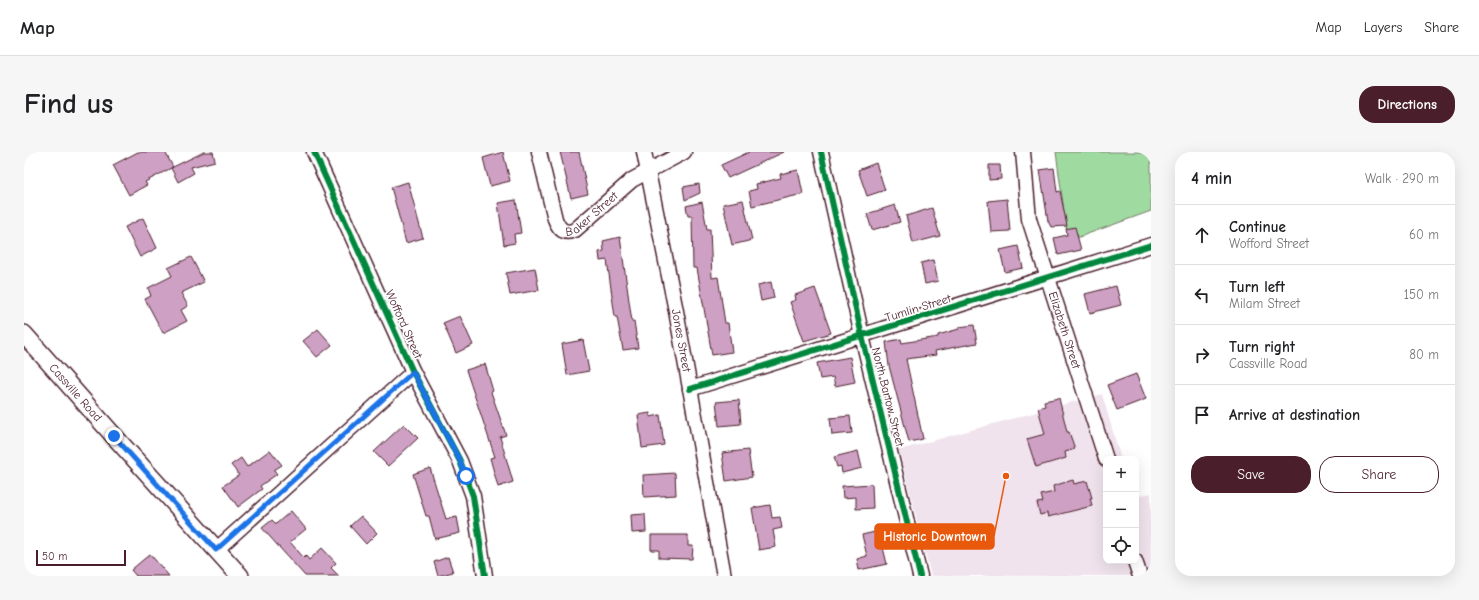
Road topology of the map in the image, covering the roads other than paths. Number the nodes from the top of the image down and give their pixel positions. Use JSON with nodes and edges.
{"nodes":[{"id":1,"x":314,"y":152,"type":"edge"},
{"id":2,"x":539,"y":152,"type":"edge"},
{"id":3,"x":644,"y":152,"type":"edge"},
{"id":4,"x":684,"y":152,"type":"edge"},
{"id":5,"x":821,"y":152,"type":"edge"},
{"id":6,"x":1023,"y":152,"type":"edge"},
{"id":7,"x":648,"y":170,"type":"junction"},
{"id":8,"x":1151,"y":245,"type":"edge"},
{"id":9,"x":1049,"y":278,"type":"junction"},
{"id":10,"x":24,"y":334,"type":"edge"},
{"id":11,"x":862,"y":336,"type":"junction"},
{"id":12,"x":413,"y":372,"type":"junction"},
{"id":13,"x":690,"y":389,"type":"junction"},
{"id":14,"x":1105,"y":456,"type":"edge"},
{"id":15,"x":216,"y":550,"type":"junction"},
{"id":16,"x":1135,"y":564,"type":"edge"},
{"id":17,"x":240,"y":576,"type":"edge"},
{"id":18,"x":485,"y":576,"type":"edge"},
{"id":19,"x":724,"y":576,"type":"edge"},
{"id":20,"x":920,"y":576,"type":"edge"},
{"id":21,"x":1140,"y":576,"type":"edge"}],
"edges":[{"from":1,"to":12,"type":"street","name":"Wofford Street"},
{"from":2,"to":7,"type":"street","name":"Baker Street"},
{"from":3,"to":7,"type":"street","name":"Jones Street"},
{"from":4,"to":7,"type":"street"},
{"from":5,"to":11,"type":"street","name":"North Bartow Street"},
{"from":6,"to":9,"type":"street","name":"Elizabeth Street"},
{"from":7,"to":13,"type":"street","name":"Jones Street"},
{"from":8,"to":9,"type":"street","name":"Tumlin Street"},
{"from":9,"to":11,"type":"street","name":"Tumlin Street"},
{"from":9,"to":14,"type":"street","name":"Elizabeth Street"},
{"from":10,"to":15,"type":"main road","name":"Cassville Road"},
{"from":11,"to":13,"type":"street","name":"Tumlin Street"},
{"from":11,"to":20,"type":"street","name":"North Bartow Street"},
{"from":12,"to":15,"type":"street"},
{"from":12,"to":18,"type":"street","name":"Wofford Street"},
{"from":13,"to":19,"type":"street","name":"Jones Street"},
{"from":15,"to":17,"type":"main road","name":"Cassville Road"},
{"from":16,"to":21,"type":"street"}]}
